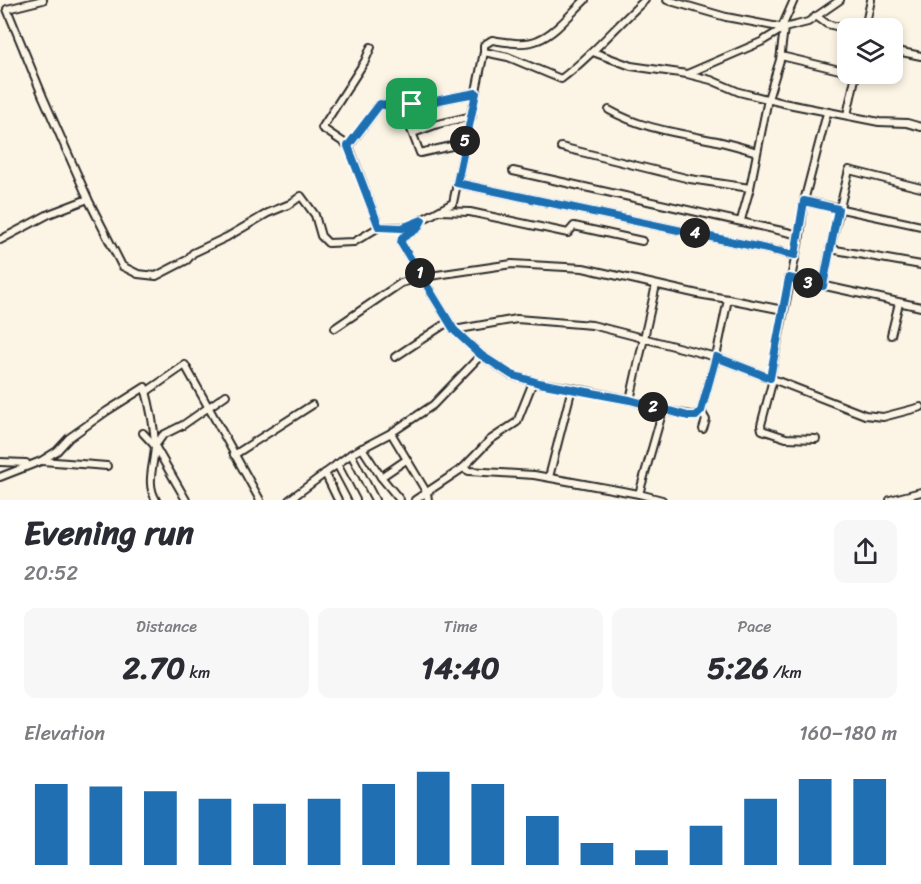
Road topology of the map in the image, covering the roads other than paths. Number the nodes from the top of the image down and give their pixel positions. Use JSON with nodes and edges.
{"nodes":[{"id":1,"x":43,"y":0,"type":"edge"},
{"id":2,"x":585,"y":0,"type":"edge"},
{"id":3,"x":645,"y":0,"type":"edge"},
{"id":4,"x":667,"y":0,"type":"edge"},
{"id":5,"x":794,"y":0,"type":"edge"},
{"id":6,"x":840,"y":0,"type":"edge"},
{"id":7,"x":871,"y":0,"type":"edge"},
{"id":8,"x":577,"y":3,"type":"edge"},
{"id":9,"x":816,"y":16,"type":"junction"},
{"id":10,"x":868,"y":18,"type":"edge"},
{"id":11,"x":837,"y":26,"type":"edge"},
{"id":12,"x":783,"y":28,"type":"junction"},
{"id":13,"x":370,"y":47,"type":"dead end"},
{"id":14,"x":484,"y":52,"type":"junction"},
{"id":15,"x":593,"y":52,"type":"junction"},
{"id":16,"x":903,"y":52,"type":"edge"},
{"id":17,"x":780,"y":56,"type":"junction"},
{"id":18,"x":921,"y":56,"type":"edge"},
{"id":19,"x":837,"y":69,"type":"edge"},
{"id":20,"x":687,"y":74,"type":"junction"},
{"id":21,"x":854,"y":84,"type":"edge"},
{"id":22,"x":476,"y":93,"type":"junction"},
{"id":23,"x":768,"y":99,"type":"junction"},
{"id":24,"x":403,"y":109,"type":"junction"},
{"id":25,"x":609,"y":110,"type":"dead end"},
{"id":26,"x":827,"y":112,"type":"junction"},
{"id":27,"x":847,"y":115,"type":"junction"},
{"id":28,"x":472,"y":116,"type":"junction"},
{"id":29,"x":921,"y":127,"type":"edge"},
{"id":30,"x":413,"y":133,"type":"junction"},
{"id":31,"x":465,"y":143,"type":"junction"},
{"id":32,"x":348,"y":146,"type":"junction"},
{"id":33,"x":561,"y":147,"type":"dead end"},
{"id":34,"x":757,"y":152,"type":"junction"},
{"id":35,"x":513,"y":171,"type":"dead end"},
{"id":36,"x":457,"y":183,"type":"junction"},
{"id":37,"x":750,"y":188,"type":"junction"},
{"id":38,"x":921,"y":188,"type":"edge"},
{"id":39,"x":88,"y":199,"type":"junction"},
{"id":40,"x":804,"y":201,"type":"junction"},
{"id":41,"x":838,"y":209,"type":"junction"},
{"id":42,"x":438,"y":211,"type":"junction"},
{"id":43,"x":422,"y":220,"type":"junction"},
{"id":44,"x":741,"y":220,"type":"junction"},
{"id":45,"x":921,"y":226,"type":"edge"},
{"id":46,"x":379,"y":227,"type":"junction"},
{"id":47,"x":800,"y":235,"type":"junction"},
{"id":48,"x":0,"y":240,"type":"edge"},
{"id":49,"x":642,"y":242,"type":"dead end"},
{"id":50,"x":830,"y":249,"type":"junction"},
{"id":51,"x":795,"y":255,"type":"junction"},
{"id":52,"x":921,"y":265,"type":"edge"},
{"id":53,"x":423,"y":277,"type":"junction"},
{"id":54,"x":789,"y":278,"type":"junction"},
{"id":55,"x":656,"y":285,"type":"junction"},
{"id":56,"x":823,"y":286,"type":"junction"},
{"id":57,"x":728,"y":299,"type":"junction"},
{"id":58,"x":899,"y":303,"type":"junction"},
{"id":59,"x":921,"y":307,"type":"edge"},
{"id":60,"x":783,"y":310,"type":"junction"},
{"id":61,"x":448,"y":322,"type":"junction"},
{"id":62,"x":335,"y":327,"type":"dead end"},
{"id":63,"x":454,"y":330,"type":"junction"},
{"id":64,"x":891,"y":335,"type":"dead end"},
{"id":65,"x":644,"y":337,"type":"junction"},
{"id":66,"x":481,"y":355,"type":"junction"},
{"id":67,"x":395,"y":357,"type":"dead end"},
{"id":68,"x":716,"y":357,"type":"junction"},
{"id":69,"x":772,"y":378,"type":"junction"},
{"id":70,"x":533,"y":382,"type":"junction"},
{"id":71,"x":572,"y":388,"type":"junction"},
{"id":72,"x":146,"y":392,"type":"junction"},
{"id":73,"x":226,"y":395,"type":"dead end"},
{"id":74,"x":630,"y":400,"type":"junction"},
{"id":75,"x":312,"y":405,"type":"dead end"},
{"id":76,"x":209,"y":407,"type":"junction"},
{"id":77,"x":921,"y":407,"type":"edge"},
{"id":78,"x":663,"y":410,"type":"junction"},
{"id":79,"x":701,"y":411,"type":"junction"},
{"id":80,"x":703,"y":429,"type":"dead end"},
{"id":81,"x":143,"y":433,"type":"dead end"},
{"id":82,"x":391,"y":433,"type":"junction"},
{"id":83,"x":816,"y":439,"type":"dead end"},
{"id":84,"x":155,"y":446,"type":"junction"},
{"id":85,"x":362,"y":448,"type":"junction"},
{"id":86,"x":351,"y":454,"type":"junction"},
{"id":87,"x":234,"y":455,"type":"junction"},
{"id":88,"x":406,"y":460,"type":"junction"},
{"id":89,"x":40,"y":461,"type":"junction"},
{"id":90,"x":0,"y":462,"type":"edge"},
{"id":91,"x":338,"y":464,"type":"junction"},
{"id":92,"x":107,"y":466,"type":"dead end"},
{"id":93,"x":463,"y":468,"type":"junction"},
{"id":94,"x":325,"y":473,"type":"junction"},
{"id":95,"x":0,"y":477,"type":"edge"},
{"id":96,"x":381,"y":477,"type":"junction"},
{"id":97,"x":549,"y":477,"type":"junction"},
{"id":98,"x":921,"y":492,"type":"edge"},
{"id":99,"x":639,"y":494,"type":"junction"},
{"id":100,"x":299,"y":497,"type":"edge"},
{"id":101,"x":427,"y":497,"type":"edge"},
{"id":102,"x":651,"y":499,"type":"edge"},
{"id":103,"x":156,"y":500,"type":"edge"},
{"id":104,"x":186,"y":500,"type":"edge"},
{"id":105,"x":260,"y":500,"type":"edge"},
{"id":106,"x":289,"y":500,"type":"edge"},
{"id":107,"x":338,"y":500,"type":"edge"},
{"id":108,"x":356,"y":500,"type":"edge"},
{"id":109,"x":375,"y":500,"type":"edge"},
{"id":110,"x":400,"y":500,"type":"edge"},
{"id":111,"x":415,"y":500,"type":"edge"},
{"id":112,"x":662,"y":500,"type":"edge"},
{"id":113,"x":890,"y":500,"type":"edge"}],
"edges":[{"from":1,"to":39,"type":"street"},
{"from":2,"to":8,"type":"street"},
{"from":3,"to":15,"type":"street"},
{"from":4,"to":12,"type":"street"},
{"from":5,"to":12,"type":"street"},
{"from":6,"to":9,"type":"street"},
{"from":7,"to":10,"type":"street"},
{"from":8,"to":14,"type":"street"},
{"from":9,"to":11,"type":"street"},
{"from":9,"to":12,"type":"street"},
{"from":12,"to":17,"type":"street"},
{"from":12,"to":20,"type":"street"},
{"from":13,"to":32,"type":"street"},
{"from":14,"to":15,"type":"street"},
{"from":14,"to":22,"type":"street"},
{"from":15,"to":20,"type":"street"},
{"from":16,"to":18,"type":"street"},
{"from":17,"to":19,"type":"street"},
{"from":17,"to":23,"type":"street"},
{"from":20,"to":23,"type":"street"},
{"from":21,"to":27,"type":"street"},
{"from":22,"to":24,"type":"street"},
{"from":22,"to":28,"type":"street"},
{"from":23,"to":26,"type":"street"},
{"from":23,"to":34,"type":"street"},
{"from":24,"to":30,"type":"street"},
{"from":24,"to":32,"type":"street"},
{"from":25,"to":34,"type":"street"},
{"from":26,"to":27,"type":"street"},
{"from":26,"to":40,"type":"street"},
{"from":27,"to":29,"type":"street"},
{"from":28,"to":30,"type":"street"},
{"from":28,"to":31,"type":"street"},
{"from":30,"to":31,"type":"street"},
{"from":31,"to":36,"type":"street"},
{"from":32,"to":46,"type":"street"},
{"from":33,"to":37,"type":"street"},
{"from":34,"to":37,"type":"street"},
{"from":35,"to":44,"type":"street"},
{"from":36,"to":42,"type":"street"},
{"from":36,"to":51,"type":"street"},
{"from":37,"to":44,"type":"street"},
{"from":38,"to":41,"type":"street"},
{"from":39,"to":46,"type":"street"},
{"from":39,"to":48,"type":"street"},
{"from":40,"to":41,"type":"street"},
{"from":40,"to":47,"type":"street"},
{"from":41,"to":45,"type":"street"},
{"from":41,"to":50,"type":"street"},
{"from":42,"to":43,"type":"street"},
{"from":42,"to":49,"type":"street"},
{"from":43,"to":46,"type":"street"},
{"from":43,"to":53,"type":"street"},
{"from":44,"to":47,"type":"street"},
{"from":47,"to":51,"type":"street"},
{"from":50,"to":52,"type":"street"},
{"from":50,"to":56,"type":"street"},
{"from":51,"to":54,"type":"street"},
{"from":53,"to":55,"type":"street"},
{"from":53,"to":61,"type":"street"},
{"from":53,"to":62,"type":"street"},
{"from":54,"to":56,"type":"street"},
{"from":54,"to":60,"type":"street"},
{"from":55,"to":57,"type":"street"},
{"from":55,"to":65,"type":"street"},
{"from":56,"to":58,"type":"street"},
{"from":57,"to":60,"type":"street"},
{"from":57,"to":68,"type":"street"},
{"from":58,"to":59,"type":"street"},
{"from":58,"to":64,"type":"street"},
{"from":60,"to":69,"type":"street"},
{"from":61,"to":63,"type":"street"},
{"from":61,"to":67,"type":"street"},
{"from":63,"to":65,"type":"street"},
{"from":63,"to":66,"type":"street"},
{"from":65,"to":68,"type":"street"},
{"from":65,"to":74,"type":"street"},
{"from":66,"to":70,"type":"street"},
{"from":66,"to":82,"type":"street"},
{"from":68,"to":69,"type":"street"},
{"from":68,"to":79,"type":"street"},
{"from":69,"to":77,"type":"street"},
{"from":69,"to":83,"type":"street"},
{"from":70,"to":71,"type":"street"},
{"from":70,"to":93,"type":"street"},
{"from":71,"to":74,"type":"street"},
{"from":71,"to":97,"type":"street"},
{"from":72,"to":76,"type":"street"},
{"from":72,"to":84,"type":"street"},
{"from":72,"to":89,"type":"street"},
{"from":73,"to":76,"type":"street"},
{"from":74,"to":78,"type":"street"},
{"from":75,"to":87,"type":"street"},
{"from":76,"to":84,"type":"street"},
{"from":76,"to":87,"type":"street"},
{"from":78,"to":79,"type":"street"},
{"from":78,"to":99,"type":"street"},
{"from":79,"to":80,"type":"street"},
{"from":81,"to":84,"type":"street"},
{"from":82,"to":85,"type":"street"},
{"from":82,"to":88,"type":"street"},
{"from":84,"to":103,"type":"street"},
{"from":84,"to":104,"type":"street"},
{"from":85,"to":86,"type":"street"},
{"from":85,"to":96,"type":"street"},
{"from":86,"to":91,"type":"street"},
{"from":86,"to":109,"type":"street"},
{"from":87,"to":105,"type":"street"},
{"from":88,"to":96,"type":"street"},
{"from":88,"to":101,"type":"street"},
{"from":89,"to":90,"type":"street"},
{"from":89,"to":92,"type":"street"},
{"from":89,"to":95,"type":"street"},
{"from":91,"to":94,"type":"street"},
{"from":91,"to":108,"type":"street"},
{"from":93,"to":97,"type":"street"},
{"from":93,"to":101,"type":"street"},
{"from":94,"to":100,"type":"street"},
{"from":94,"to":107,"type":"street"},
{"from":96,"to":110,"type":"street"},
{"from":97,"to":99,"type":"street"},
{"from":98,"to":113,"type":"street"},
{"from":99,"to":102,"type":"street"},
{"from":100,"to":106,"type":"street"},
{"from":101,"to":111,"type":"street"},
{"from":102,"to":112,"type":"street"}]}
